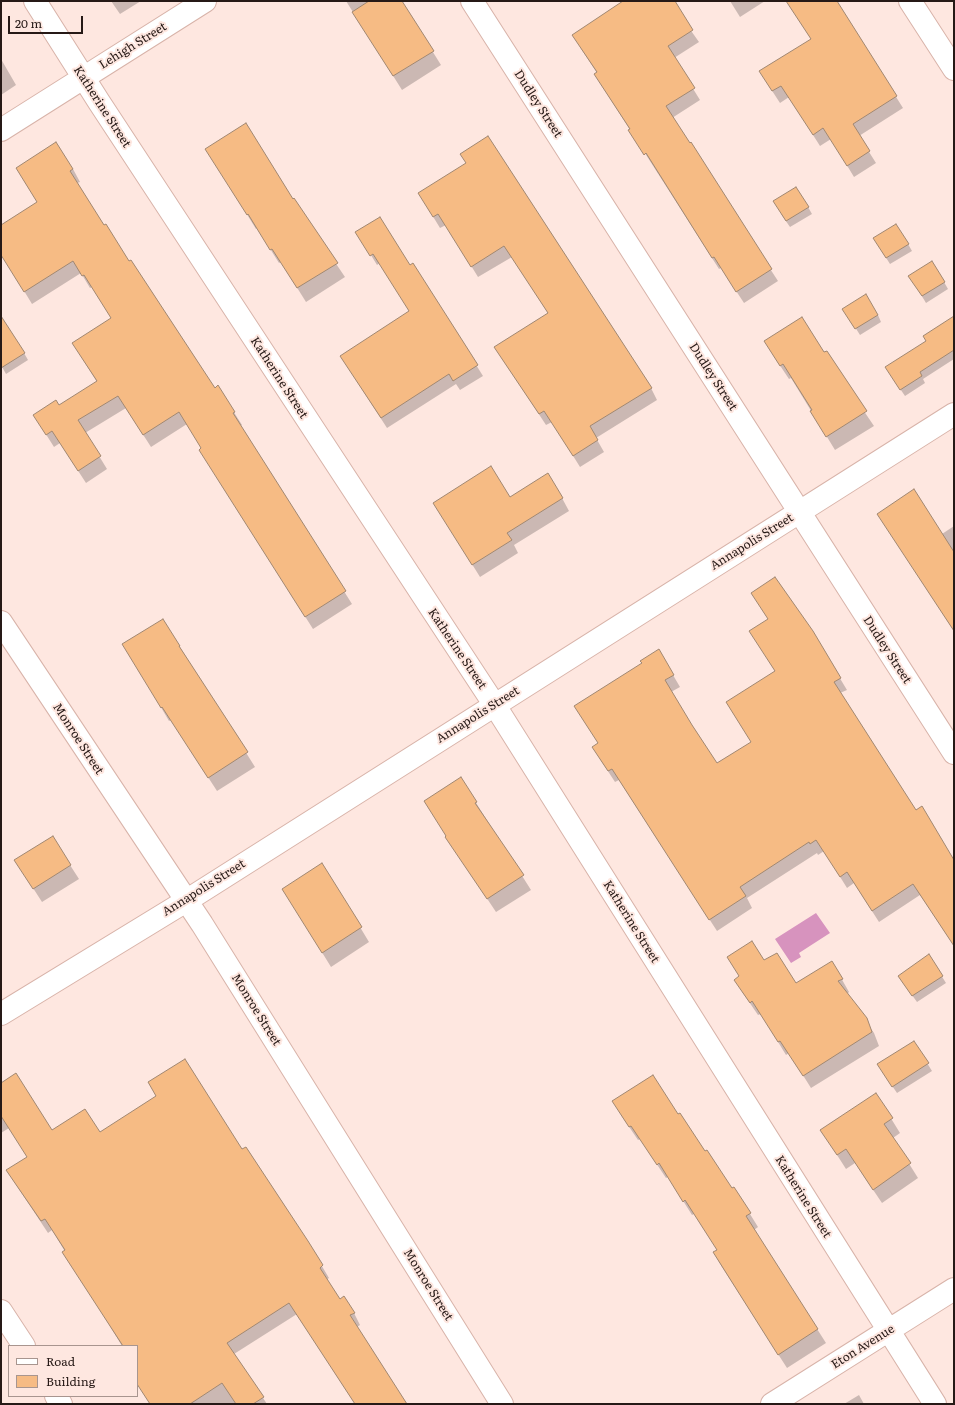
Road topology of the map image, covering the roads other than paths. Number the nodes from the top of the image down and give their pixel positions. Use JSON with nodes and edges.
{"nodes":[{"id":1,"x":35,"y":1,"type":"edge"},
{"id":2,"x":205,"y":1,"type":"edge"},
{"id":3,"x":472,"y":1,"type":"edge"},
{"id":4,"x":910,"y":1,"type":"edge"},
{"id":5,"x":954,"y":69,"type":"edge"},
{"id":6,"x":84,"y":78,"type":"junction"},
{"id":7,"x":1,"y":130,"type":"edge"},
{"id":8,"x":954,"y":414,"type":"edge"},
{"id":9,"x":799,"y":512,"type":"junction"},
{"id":10,"x":1,"y":622,"type":"edge"},
{"id":11,"x":494,"y":704,"type":"junction"},
{"id":12,"x":954,"y":753,"type":"edge"},
{"id":13,"x":186,"y":901,"type":"junction"},
{"id":14,"x":1,"y":1014,"type":"edge"},
{"id":15,"x":954,"y":1290,"type":"edge"},
{"id":16,"x":1,"y":1310,"type":"edge"},
{"id":17,"x":888,"y":1331,"type":"junction"},
{"id":18,"x":23,"y":1345,"type":"edge"},
{"id":19,"x":502,"y":1404,"type":"edge"},
{"id":20,"x":772,"y":1404,"type":"edge"},
{"id":21,"x":935,"y":1404,"type":"edge"}],
"edges":[{"from":1,"to":6,"type":"street","name":"Katherine Street"},
{"from":2,"to":6,"type":"street","name":"Lehigh Street"},
{"from":3,"to":9,"type":"street","name":"Dudley Street"},
{"from":4,"to":5,"type":"street"},
{"from":6,"to":7,"type":"street","name":"Lehigh Street"},
{"from":6,"to":11,"type":"street","name":"Katherine Street"},
{"from":8,"to":9,"type":"street","name":"Annapolis Street"},
{"from":9,"to":11,"type":"street","name":"Annapolis Street"},
{"from":9,"to":12,"type":"street","name":"Dudley Street"},
{"from":10,"to":13,"type":"street","name":"Monroe Street"},
{"from":11,"to":13,"type":"street","name":"Annapolis Street"},
{"from":11,"to":17,"type":"street","name":"Katherine Street"},
{"from":13,"to":14,"type":"street","name":"Annapolis Street"},
{"from":13,"to":19,"type":"street","name":"Monroe Street"},
{"from":15,"to":17,"type":"street","name":"Eton Avenue"},
{"from":16,"to":18,"type":"street"},
{"from":17,"to":20,"type":"street","name":"Eton Avenue"},
{"from":17,"to":21,"type":"street","name":"Katherine Street"}]}
